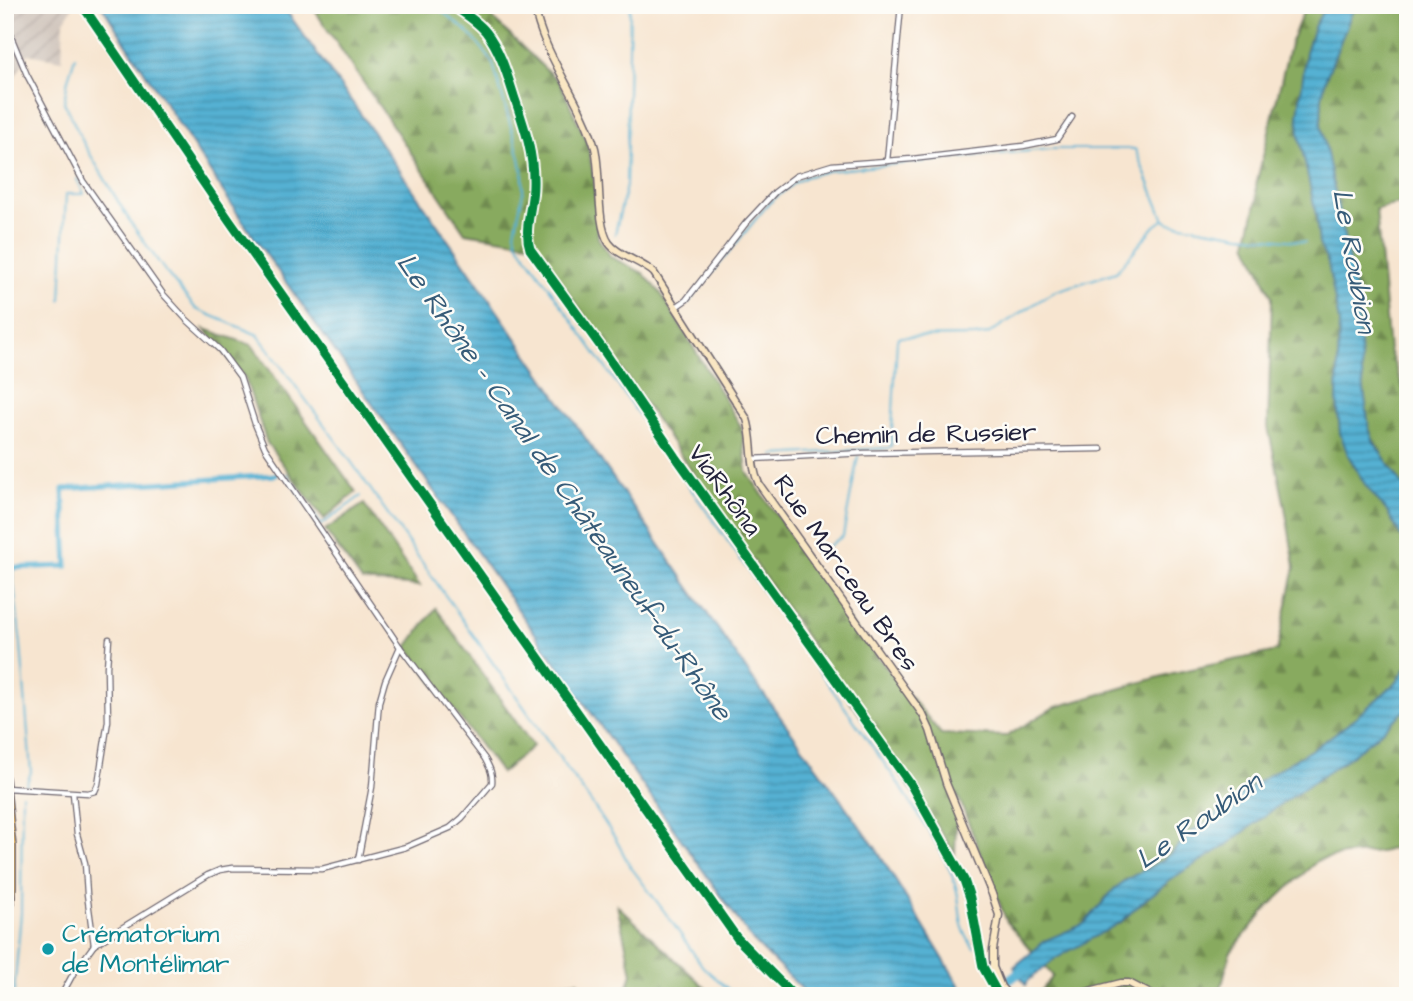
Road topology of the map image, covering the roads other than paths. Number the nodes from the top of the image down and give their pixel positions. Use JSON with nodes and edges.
{"nodes":[{"id":1,"x":6,"y":5,"type":"edge"},
{"id":2,"x":534,"y":5,"type":"edge"},
{"id":3,"x":901,"y":5,"type":"edge"},
{"id":4,"x":1072,"y":117,"type":"dead end"},
{"id":5,"x":887,"y":161,"type":"junction"},
{"id":6,"x":676,"y":307,"type":"junction"},
{"id":7,"x":1101,"y":449,"type":"dead end"},
{"id":8,"x":752,"y":459,"type":"junction"},
{"id":9,"x":109,"y":639,"type":"dead end"},
{"id":10,"x":400,"y":647,"type":"junction"},
{"id":11,"x":5,"y":778,"type":"edge"},
{"id":12,"x":6,"y":788,"type":"edge"},
{"id":13,"x":73,"y":793,"type":"junction"},
{"id":14,"x":358,"y":860,"type":"junction"},
{"id":15,"x":94,"y":946,"type":"junction"},
{"id":16,"x":5,"y":958,"type":"edge"},
{"id":17,"x":61,"y":996,"type":"edge"},
{"id":18,"x":1009,"y":996,"type":"edge"},
{"id":19,"x":1070,"y":996,"type":"edge"},
{"id":20,"x":1154,"y":996,"type":"edge"}],
"edges":[{"from":1,"to":10,"type":"street"},
{"from":2,"to":6,"type":"street","name":"Rue Marceau Bres"},
{"from":3,"to":5,"type":"street"},
{"from":4,"to":5,"type":"street"},
{"from":5,"to":6,"type":"street"},
{"from":6,"to":8,"type":"street","name":"Rue Marceau Bres"},
{"from":7,"to":8,"type":"street","name":"Chemin de Russier"},
{"from":8,"to":18,"type":"street","name":"Rue Marceau Bres"},
{"from":9,"to":13,"type":"street"},
{"from":10,"to":14,"type":"street"},
{"from":10,"to":14,"type":"street"},
{"from":11,"to":12,"type":"main road"},
{"from":12,"to":13,"type":"street"},
{"from":12,"to":16,"type":"main road"},
{"from":13,"to":15,"type":"street"},
{"from":14,"to":15,"type":"street"},
{"from":15,"to":17,"type":"street"},
{"from":19,"to":20,"type":"street"}]}
